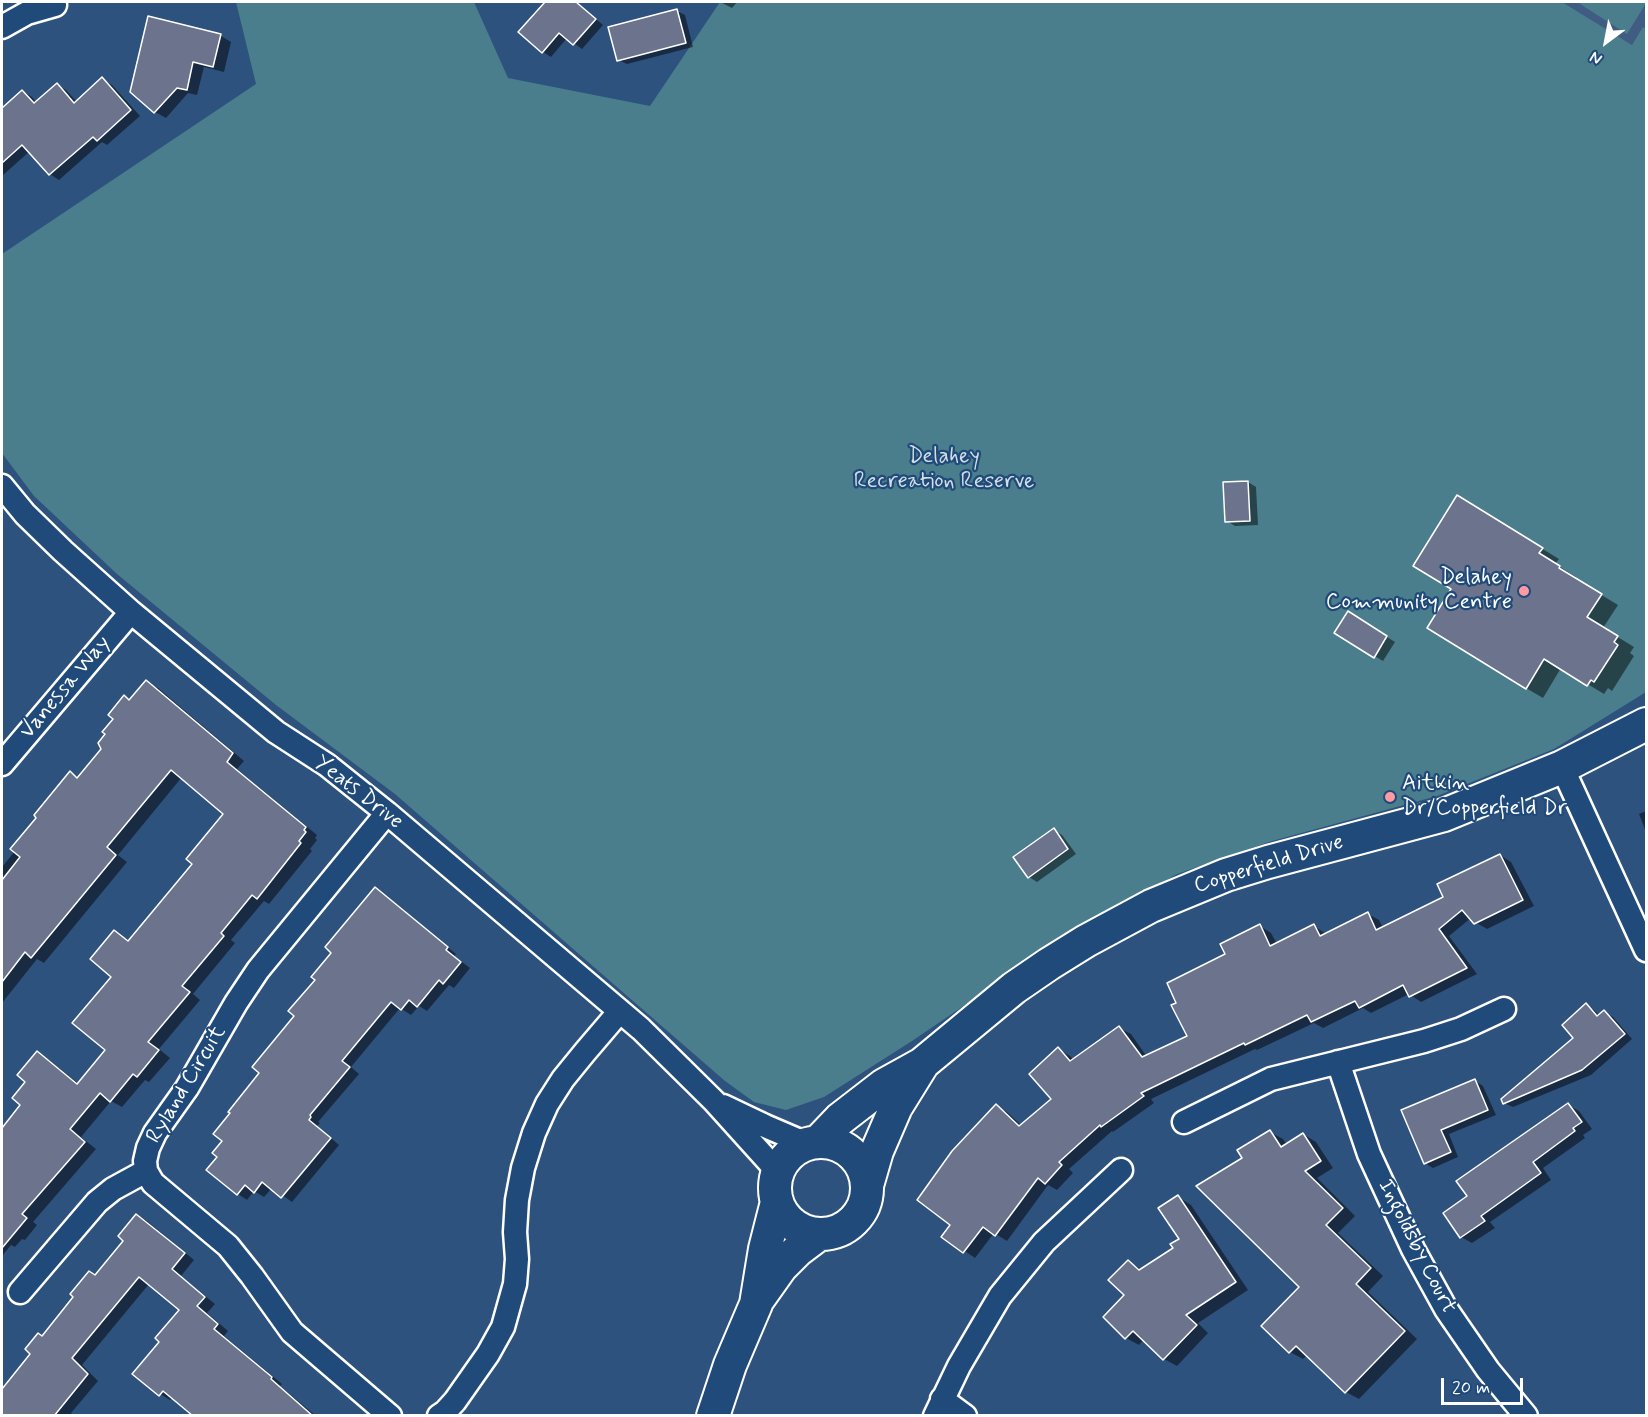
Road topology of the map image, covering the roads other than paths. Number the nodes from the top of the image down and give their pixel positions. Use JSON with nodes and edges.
{"nodes":[{"id":1,"x":55,"y":5,"type":"dead end"},
{"id":2,"x":2,"y":27,"type":"edge"},
{"id":3,"x":2,"y":486,"type":"edge"},
{"id":4,"x":131,"y":612,"type":"junction"},
{"id":5,"x":1647,"y":724,"type":"edge"},
{"id":6,"x":2,"y":764,"type":"edge"},
{"id":7,"x":1562,"y":767,"type":"junction"},
{"id":8,"x":387,"y":813,"type":"junction"},
{"id":9,"x":1646,"y":948,"type":"edge"},
{"id":10,"x":1504,"y":1009,"type":"dead end"},
{"id":11,"x":620,"y":1011,"type":"junction"},
{"id":12,"x":1338,"y":1062,"type":"junction"},
{"id":13,"x":922,"y":1064,"type":"junction"},
{"id":14,"x":714,"y":1101,"type":"junction"},
{"id":15,"x":1184,"y":1122,"type":"dead end"},
{"id":16,"x":812,"y":1143,"type":"junction"},
{"id":17,"x":1121,"y":1170,"type":"dead end"},
{"id":18,"x":146,"y":1171,"type":"junction"},
{"id":19,"x":868,"y":1182,"type":"junction"},
{"id":20,"x":777,"y":1187,"type":"junction"},
{"id":21,"x":818,"y":1235,"type":"junction"},
{"id":22,"x":20,"y":1292,"type":"dead end"},
{"id":23,"x":756,"y":1304,"type":"junction"},
{"id":24,"x":938,"y":1408,"type":"edge"},
{"id":25,"x":390,"y":1416,"type":"edge"},
{"id":26,"x":439,"y":1416,"type":"edge"},
{"id":27,"x":713,"y":1416,"type":"edge"},
{"id":28,"x":965,"y":1416,"type":"edge"},
{"id":29,"x":1526,"y":1416,"type":"edge"}],
"edges":[{"from":1,"to":2,"type":"street"},
{"from":3,"to":4,"type":"street","name":"Yeats Drive"},
{"from":4,"to":6,"type":"street","name":"Vanessa Way"},
{"from":4,"to":8,"type":"street","name":"Yeats Drive"},
{"from":5,"to":7,"type":"street","name":"Copperfield Drive"},
{"from":7,"to":9,"type":"street"},
{"from":7,"to":13,"type":"street","name":"Copperfield Drive"},
{"from":8,"to":11,"type":"street","name":"Yeats Drive"},
{"from":8,"to":18,"type":"street","name":"Ryland Circuit"},
{"from":10,"to":12,"type":"street"},
{"from":11,"to":14,"type":"street","name":"Yeats Drive"},
{"from":11,"to":26,"type":"street"},
{"from":12,"to":15,"type":"street"},
{"from":12,"to":29,"type":"street","name":"Ingoldsby Court"},
{"from":13,"to":16,"type":"street","name":"Copperfield Drive"},
{"from":13,"to":19,"type":"street","name":"Copperfield Drive"},
{"from":14,"to":16,"type":"street","name":"Yeats Drive"},
{"from":14,"to":20,"type":"street","name":"Yeats Drive"},
{"from":16,"to":19,"type":"street"},
{"from":16,"to":20,"type":"street"},
{"from":17,"to":24,"type":"street"},
{"from":18,"to":22,"type":"street"},
{"from":18,"to":25,"type":"street","name":"Ryland Circuit"},
{"from":19,"to":21,"type":"street"},
{"from":20,"to":21,"type":"street"},
{"from":20,"to":23,"type":"street"},
{"from":21,"to":23,"type":"street"},
{"from":23,"to":27,"type":"street"},
{"from":24,"to":28,"type":"street"}]}
